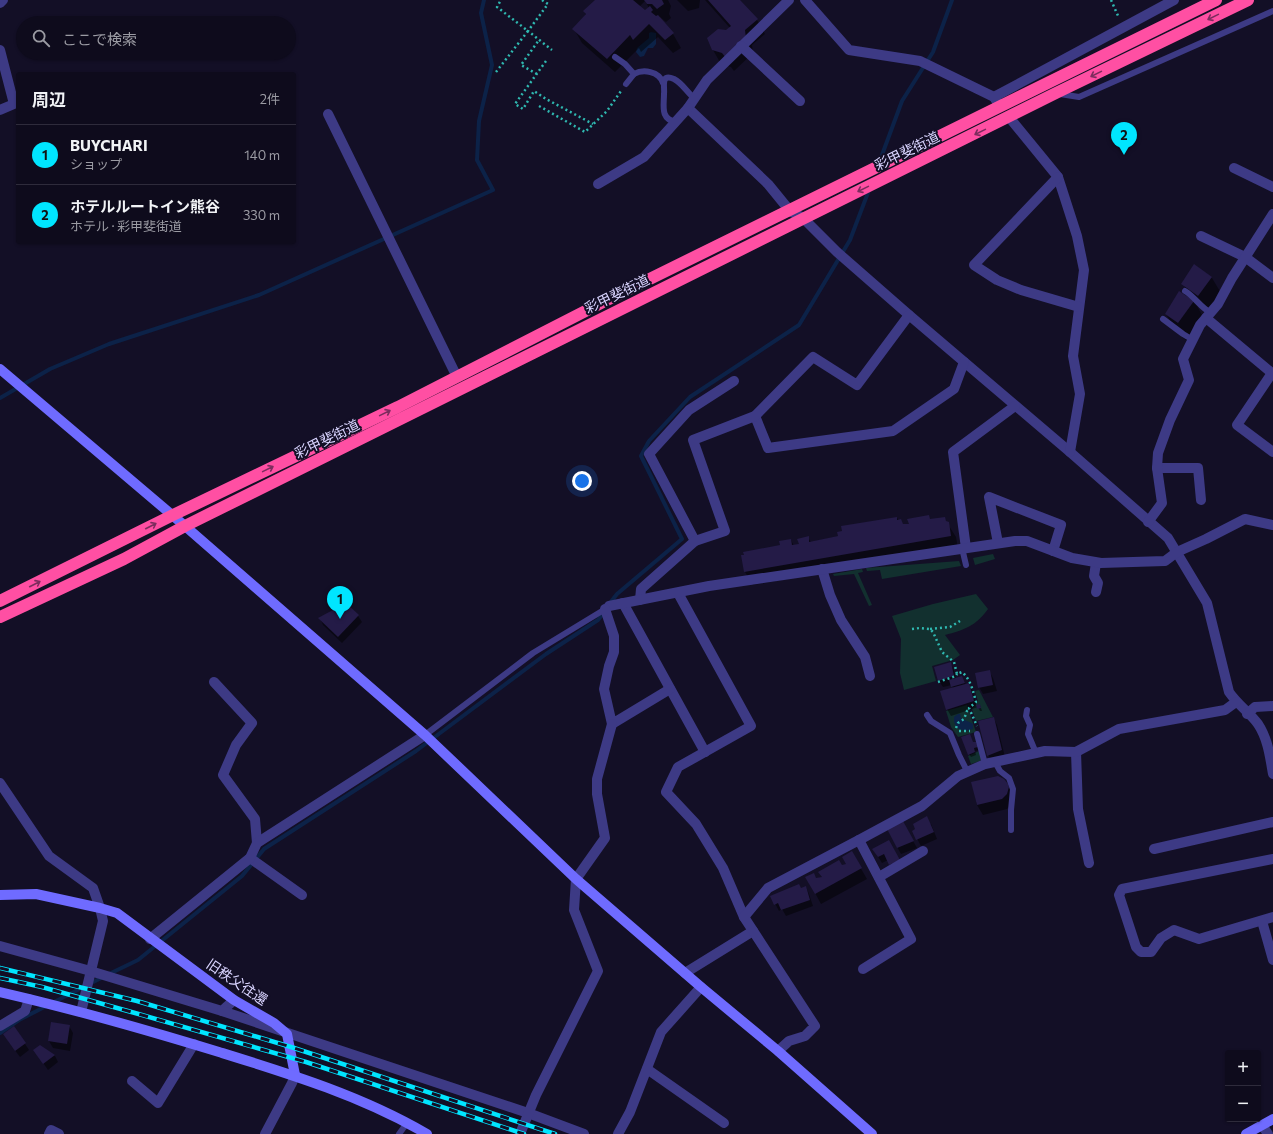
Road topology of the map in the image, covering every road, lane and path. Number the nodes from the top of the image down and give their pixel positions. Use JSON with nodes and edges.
{"nodes":[{"id":1,"x":3,"y":0,"type":"edge"},
{"id":2,"x":501,"y":0,"type":"edge"},
{"id":3,"x":542,"y":0,"type":"edge"},
{"id":4,"x":789,"y":0,"type":"edge"},
{"id":5,"x":805,"y":0,"type":"edge"},
{"id":6,"x":1111,"y":0,"type":"edge"},
{"id":7,"x":1174,"y":0,"type":"edge"},
{"id":8,"x":1216,"y":0,"type":"edge"},
{"id":9,"x":1248,"y":0,"type":"edge"},
{"id":10,"x":0,"y":3,"type":"edge"},
{"id":11,"x":1273,"y":11,"type":"edge"},
{"id":12,"x":1123,"y":28,"type":"junction"},
{"id":13,"x":528,"y":31,"type":"junction"},
{"id":14,"x":539,"y":40,"type":"junction"},
{"id":15,"x":741,"y":46,"type":"junction"},
{"id":16,"x":0,"y":50,"type":"edge"},
{"id":17,"x":552,"y":50,"type":"dead end"},
{"id":18,"x":615,"y":57,"type":"dead end"},
{"id":19,"x":546,"y":61,"type":"dead end"},
{"id":20,"x":496,"y":72,"type":"dead end"},
{"id":21,"x":536,"y":74,"type":"junction"},
{"id":22,"x":634,"y":74,"type":"junction"},
{"id":23,"x":663,"y":83,"type":"junction"},
{"id":24,"x":626,"y":84,"type":"joint"},
{"id":25,"x":1056,"y":93,"type":"junction"},
{"id":26,"x":694,"y":98,"type":"junction"},
{"id":27,"x":800,"y":101,"type":"dead end"},
{"id":28,"x":997,"y":102,"type":"junction"},
{"id":29,"x":539,"y":106,"type":"dead end"},
{"id":30,"x":688,"y":108,"type":"junction"},
{"id":31,"x":0,"y":110,"type":"edge"},
{"id":32,"x":328,"y":114,"type":"dead end"},
{"id":33,"x":1009,"y":117,"type":"junction"},
{"id":34,"x":676,"y":122,"type":"junction"},
{"id":35,"x":593,"y":124,"type":"junction"},
{"id":36,"x":1234,"y":168,"type":"dead end"},
{"id":37,"x":1058,"y":177,"type":"junction"},
{"id":38,"x":598,"y":184,"type":"dead end"},
{"id":39,"x":1273,"y":187,"type":"edge"},
{"id":40,"x":790,"y":211,"type":"junction"},
{"id":41,"x":1273,"y":214,"type":"edge"},
{"id":42,"x":803,"y":218,"type":"junction"},
{"id":43,"x":1201,"y":236,"type":"dead end"},
{"id":44,"x":1245,"y":257,"type":"junction"},
{"id":45,"x":1273,"y":278,"type":"edge"},
{"id":46,"x":1185,"y":291,"type":"dead end"},
{"id":47,"x":1079,"y":307,"type":"junction"},
{"id":48,"x":909,"y":315,"type":"junction"},
{"id":49,"x":1208,"y":315,"type":"junction"},
{"id":50,"x":1164,"y":319,"type":"dead end"},
{"id":51,"x":1193,"y":340,"type":"junction"},
{"id":52,"x":964,"y":362,"type":"junction"},
{"id":53,"x":0,"y":369,"type":"edge"},
{"id":54,"x":1273,"y":374,"type":"edge"},
{"id":55,"x":457,"y":377,"type":"junction"},
{"id":56,"x":734,"y":381,"type":"dead end"},
{"id":57,"x":1016,"y":406,"type":"junction"},
{"id":58,"x":755,"y":416,"type":"junction"},
{"id":59,"x":1070,"y":452,"type":"junction"},
{"id":60,"x":1273,"y":452,"type":"edge"},
{"id":61,"x":1157,"y":468,"type":"junction"},
{"id":62,"x":1201,"y":500,"type":"dead end"},
{"id":63,"x":173,"y":515,"type":"junction"},
{"id":64,"x":1148,"y":522,"type":"junction"},
{"id":65,"x":1273,"y":525,"type":"edge"},
{"id":66,"x":186,"y":526,"type":"junction"},
{"id":67,"x":695,"y":541,"type":"junction"},
{"id":68,"x":998,"y":543,"type":"junction"},
{"id":69,"x":964,"y":548,"type":"junction"},
{"id":70,"x":1053,"y":551,"type":"junction"},
{"id":71,"x":1177,"y":552,"type":"junction"},
{"id":72,"x":1096,"y":562,"type":"junction"},
{"id":73,"x":966,"y":565,"type":"dead end"},
{"id":74,"x":822,"y":569,"type":"junction"},
{"id":75,"x":1096,"y":592,"type":"dead end"},
{"id":76,"x":678,"y":593,"type":"junction"},
{"id":77,"x":640,"y":600,"type":"junction"},
{"id":78,"x":0,"y":601,"type":"edge"},
{"id":79,"x":623,"y":603,"type":"junction"},
{"id":80,"x":607,"y":608,"type":"junction"},
{"id":81,"x":0,"y":617,"type":"edge"},
{"id":82,"x":960,"y":621,"type":"dead end"},
{"id":83,"x":912,"y":629,"type":"dead end"},
{"id":84,"x":930,"y":629,"type":"junction"},
{"id":85,"x":957,"y":674,"type":"junction"},
{"id":86,"x":870,"y":676,"type":"dead end"},
{"id":87,"x":214,"y":682,"type":"dead end"},
{"id":88,"x":938,"y":682,"type":"dead end"},
{"id":89,"x":670,"y":689,"type":"junction"},
{"id":90,"x":1236,"y":702,"type":"junction"},
{"id":91,"x":1273,"y":706,"type":"edge"},
{"id":92,"x":970,"y":710,"type":"junction"},
{"id":93,"x":1027,"y":710,"type":"dead end"},
{"id":94,"x":1247,"y":714,"type":"junction"},
{"id":95,"x":927,"y":715,"type":"dead end"},
{"id":96,"x":612,"y":724,"type":"junction"},
{"id":97,"x":977,"y":731,"type":"junction"},
{"id":98,"x":425,"y":735,"type":"junction"},
{"id":99,"x":1270,"y":742,"type":"edge"},
{"id":100,"x":705,"y":752,"type":"junction"},
{"id":101,"x":1076,"y":752,"type":"junction"},
{"id":102,"x":1036,"y":753,"type":"junction"},
{"id":103,"x":990,"y":763,"type":"junction"},
{"id":104,"x":967,"y":771,"type":"junction"},
{"id":105,"x":1273,"y":774,"type":"edge"},
{"id":106,"x":1,"y":785,"type":"edge"},
{"id":107,"x":1273,"y":822,"type":"edge"},
{"id":108,"x":1011,"y":830,"type":"dead end"},
{"id":109,"x":859,"y":840,"type":"junction"},
{"id":110,"x":257,"y":843,"type":"junction"},
{"id":111,"x":1154,"y":849,"type":"dead end"},
{"id":112,"x":924,"y":851,"type":"dead end"},
{"id":113,"x":250,"y":858,"type":"junction"},
{"id":114,"x":1273,"y":859,"type":"edge"},
{"id":115,"x":1089,"y":863,"type":"dead end"},
{"id":116,"x":879,"y":877,"type":"junction"},
{"id":117,"x":576,"y":879,"type":"junction"},
{"id":118,"x":302,"y":895,"type":"dead end"},
{"id":119,"x":0,"y":896,"type":"edge"},
{"id":120,"x":100,"y":908,"type":"junction"},
{"id":121,"x":744,"y":917,"type":"junction"},
{"id":122,"x":1273,"y":917,"type":"edge"},
{"id":123,"x":1262,"y":921,"type":"junction"},
{"id":124,"x":753,"y":931,"type":"junction"},
{"id":125,"x":150,"y":939,"type":"junction"},
{"id":126,"x":0,"y":946,"type":"edge"},
{"id":127,"x":1273,"y":960,"type":"edge"},
{"id":128,"x":863,"y":969,"type":"dead end"},
{"id":129,"x":91,"y":971,"type":"junction"},
{"id":130,"x":685,"y":973,"type":"junction"},
{"id":131,"x":701,"y":987,"type":"junction"},
{"id":132,"x":0,"y":992,"type":"edge"},
{"id":133,"x":29,"y":999,"type":"junction"},
{"id":134,"x":234,"y":1000,"type":"junction"},
{"id":135,"x":81,"y":1012,"type":"junction"},
{"id":136,"x":222,"y":1012,"type":"junction"},
{"id":137,"x":0,"y":1026,"type":"edge"},
{"id":138,"x":287,"y":1034,"type":"junction"},
{"id":139,"x":194,"y":1044,"type":"junction"},
{"id":140,"x":778,"y":1051,"type":"junction"},
{"id":141,"x":647,"y":1069,"type":"junction"},
{"id":142,"x":295,"y":1075,"type":"junction"},
{"id":143,"x":132,"y":1081,"type":"dead end"},
{"id":144,"x":528,"y":1113,"type":"junction"},
{"id":145,"x":1273,"y":1119,"type":"edge"},
{"id":146,"x":407,"y":1123,"type":"junction"},
{"id":147,"x":724,"y":1123,"type":"dead end"},
{"id":148,"x":1262,"y":1125,"type":"junction"},
{"id":149,"x":49,"y":1134,"type":"edge"},
{"id":150,"x":59,"y":1134,"type":"edge"},
{"id":151,"x":265,"y":1134,"type":"edge"},
{"id":152,"x":399,"y":1134,"type":"edge"},
{"id":153,"x":427,"y":1134,"type":"edge"},
{"id":154,"x":520,"y":1134,"type":"edge"},
{"id":155,"x":584,"y":1134,"type":"edge"},
{"id":156,"x":618,"y":1134,"type":"edge"},
{"id":157,"x":872,"y":1134,"type":"edge"},
{"id":158,"x":1246,"y":1134,"type":"edge"},
{"id":159,"x":1268,"y":1134,"type":"edge"}],
"edges":[{"from":1,"to":10,"type":"street"},
{"from":2,"to":13,"type":"path"},
{"from":3,"to":13,"type":"path"},
{"from":4,"to":15,"type":"street"},
{"from":5,"to":28,"type":"street"},
{"from":6,"to":12,"type":"path"},
{"from":7,"to":12,"type":"street"},
{"from":8,"to":28,"type":"highway","name":"彩甲斐街道"},
{"from":9,"to":25,"type":"highway","name":"彩甲斐街道","one_way":true},
{"from":11,"to":25,"type":"lane"},
{"from":12,"to":28,"type":"street"},
{"from":13,"to":14,"type":"path"},
{"from":13,"to":20,"type":"path"},
{"from":14,"to":17,"type":"path"},
{"from":14,"to":21,"type":"path"},
{"from":15,"to":26,"type":"street"},
{"from":15,"to":27,"type":"street"},
{"from":16,"to":31,"type":"street"},
{"from":18,"to":22,"type":"lane"},
{"from":19,"to":21,"type":"path"},
{"from":21,"to":35,"type":"path"},
{"from":22,"to":23,"type":"lane"},
{"from":22,"to":24,"type":"lane"},
{"from":23,"to":26,"type":"lane"},
{"from":23,"to":34,"type":"lane"},
{"from":24,"to":35,"type":"path"},
{"from":25,"to":33,"type":"highway","name":"彩甲斐街道"},
{"from":26,"to":30,"type":"street"},
{"from":28,"to":40,"type":"highway","name":"彩甲斐街道"},
{"from":29,"to":35,"type":"path"},
{"from":30,"to":34,"type":"street"},
{"from":30,"to":40,"type":"street"},
{"from":32,"to":55,"type":"street"},
{"from":33,"to":37,"type":"street"},
{"from":33,"to":42,"type":"highway","name":"彩甲斐街道","one_way":true},
{"from":34,"to":38,"type":"street"},
{"from":36,"to":39,"type":"street"},
{"from":37,"to":47,"type":"street"},
{"from":37,"to":47,"type":"street"},
{"from":40,"to":42,"type":"street"},
{"from":40,"to":55,"type":"highway","name":"彩甲斐街道"},
{"from":41,"to":44,"type":"street"},
{"from":42,"to":48,"type":"street"},
{"from":42,"to":66,"type":"highway","name":"彩甲斐街道"},
{"from":43,"to":44,"type":"street"},
{"from":44,"to":45,"type":"street"},
{"from":44,"to":49,"type":"street"},
{"from":46,"to":49,"type":"lane"},
{"from":47,"to":59,"type":"street"},
{"from":48,"to":52,"type":"street"},
{"from":48,"to":58,"type":"street"},
{"from":49,"to":51,"type":"street"},
{"from":49,"to":54,"type":"street"},
{"from":50,"to":51,"type":"lane"},
{"from":51,"to":61,"type":"street"},
{"from":52,"to":57,"type":"street"},
{"from":52,"to":58,"type":"street"},
{"from":53,"to":63,"type":"street"},
{"from":54,"to":60,"type":"street"},
{"from":63,"to":55,"type":"highway","name":"彩甲斐街道","one_way":true},
{"from":56,"to":67,"type":"street"},
{"from":57,"to":59,"type":"street"},
{"from":57,"to":69,"type":"street"},
{"from":58,"to":67,"type":"street"},
{"from":59,"to":64,"type":"street"},
{"from":61,"to":62,"type":"street"},
{"from":61,"to":64,"type":"street"},
{"from":63,"to":66,"type":"street"},
{"from":78,"to":63,"type":"highway","name":"彩甲斐街道","one_way":true},
{"from":64,"to":71,"type":"street"},
{"from":65,"to":71,"type":"street"},
{"from":66,"to":81,"type":"highway","name":"彩甲斐街道"},
{"from":66,"to":98,"type":"street"},
{"from":67,"to":77,"type":"street"},
{"from":68,"to":69,"type":"street"},
{"from":68,"to":70,"type":"street"},
{"from":68,"to":70,"type":"street"},
{"from":69,"to":73,"type":"lane"},
{"from":69,"to":74,"type":"street"},
{"from":70,"to":72,"type":"street"},
{"from":71,"to":72,"type":"street"},
{"from":71,"to":90,"type":"street"},
{"from":72,"to":75,"type":"street"},
{"from":74,"to":76,"type":"street"},
{"from":74,"to":86,"type":"street"},
{"from":76,"to":77,"type":"street"},
{"from":76,"to":100,"type":"street"},
{"from":77,"to":79,"type":"street"},
{"from":79,"to":80,"type":"street"},
{"from":79,"to":89,"type":"street"},
{"from":80,"to":96,"type":"street"},
{"from":80,"to":98,"type":"lane"},
{"from":82,"to":84,"type":"path"},
{"from":83,"to":84,"type":"path"},
{"from":84,"to":85,"type":"path"},
{"from":85,"to":88,"type":"path"},
{"from":85,"to":92,"type":"path"},
{"from":87,"to":110,"type":"street"},
{"from":89,"to":96,"type":"street"},
{"from":89,"to":100,"type":"street"},
{"from":90,"to":94,"type":"street"},
{"from":90,"to":101,"type":"street"},
{"from":91,"to":94,"type":"street"},
{"from":92,"to":97,"type":"path"},
{"from":92,"to":97,"type":"path"},
{"from":93,"to":102,"type":"lane"},
{"from":94,"to":99,"type":"street"},
{"from":95,"to":104,"type":"lane"},
{"from":96,"to":117,"type":"street"},
{"from":97,"to":103,"type":"lane"},
{"from":98,"to":110,"type":"street"},
{"from":98,"to":117,"type":"street"},
{"from":99,"to":105,"type":"street"},
{"from":100,"to":121,"type":"street"},
{"from":101,"to":102,"type":"street"},
{"from":101,"to":115,"type":"street"},
{"from":102,"to":103,"type":"street"},
{"from":103,"to":104,"type":"street"},
{"from":103,"to":108,"type":"lane"},
{"from":104,"to":109,"type":"street"},
{"from":106,"to":120,"type":"street"},
{"from":107,"to":111,"type":"street"},
{"from":109,"to":116,"type":"street"},
{"from":109,"to":121,"type":"street"},
{"from":110,"to":113,"type":"street"},
{"from":112,"to":116,"type":"street"},
{"from":113,"to":118,"type":"street"},
{"from":113,"to":125,"type":"street"},
{"from":114,"to":123,"type":"street"},
{"from":116,"to":128,"type":"street"},
{"from":117,"to":130,"type":"street"},
{"from":117,"to":144,"type":"street"},
{"from":119,"to":120,"type":"street","name":"旧秩父往還"},
{"from":120,"to":125,"type":"street","name":"旧秩父往還"},
{"from":120,"to":129,"type":"street"},
{"from":121,"to":124,"type":"street"},
{"from":122,"to":123,"type":"street"},
{"from":123,"to":127,"type":"street"},
{"from":124,"to":130,"type":"street"},
{"from":124,"to":140,"type":"street"},
{"from":125,"to":134,"type":"street","name":"旧秩父往還"},
{"from":126,"to":129,"type":"street"},
{"from":129,"to":135,"type":"street"},
{"from":129,"to":136,"type":"street"},
{"from":130,"to":131,"type":"street"},
{"from":131,"to":140,"type":"street"},
{"from":131,"to":141,"type":"street"},
{"from":132,"to":133,"type":"street"},
{"from":133,"to":135,"type":"street"},
{"from":133,"to":137,"type":"street"},
{"from":134,"to":136,"type":"street"},
{"from":134,"to":138,"type":"street","name":"旧秩父往還"},
{"from":135,"to":139,"type":"street"},
{"from":136,"to":138,"type":"street"},
{"from":138,"to":142,"type":"street"},
{"from":138,"to":144,"type":"street"},
{"from":139,"to":142,"type":"street"},
{"from":139,"to":143,"type":"street"},
{"from":140,"to":157,"type":"street"},
{"from":141,"to":147,"type":"street"},
{"from":141,"to":156,"type":"street"},
{"from":142,"to":146,"type":"street"},
{"from":142,"to":151,"type":"street"},
{"from":144,"to":154,"type":"street"},
{"from":144,"to":155,"type":"street"},
{"from":145,"to":148,"type":"street"},
{"from":146,"to":152,"type":"lane"},
{"from":146,"to":153,"type":"street"},
{"from":148,"to":158,"type":"street"},
{"from":148,"to":159,"type":"street"},
{"from":149,"to":150,"type":"street"}]}
